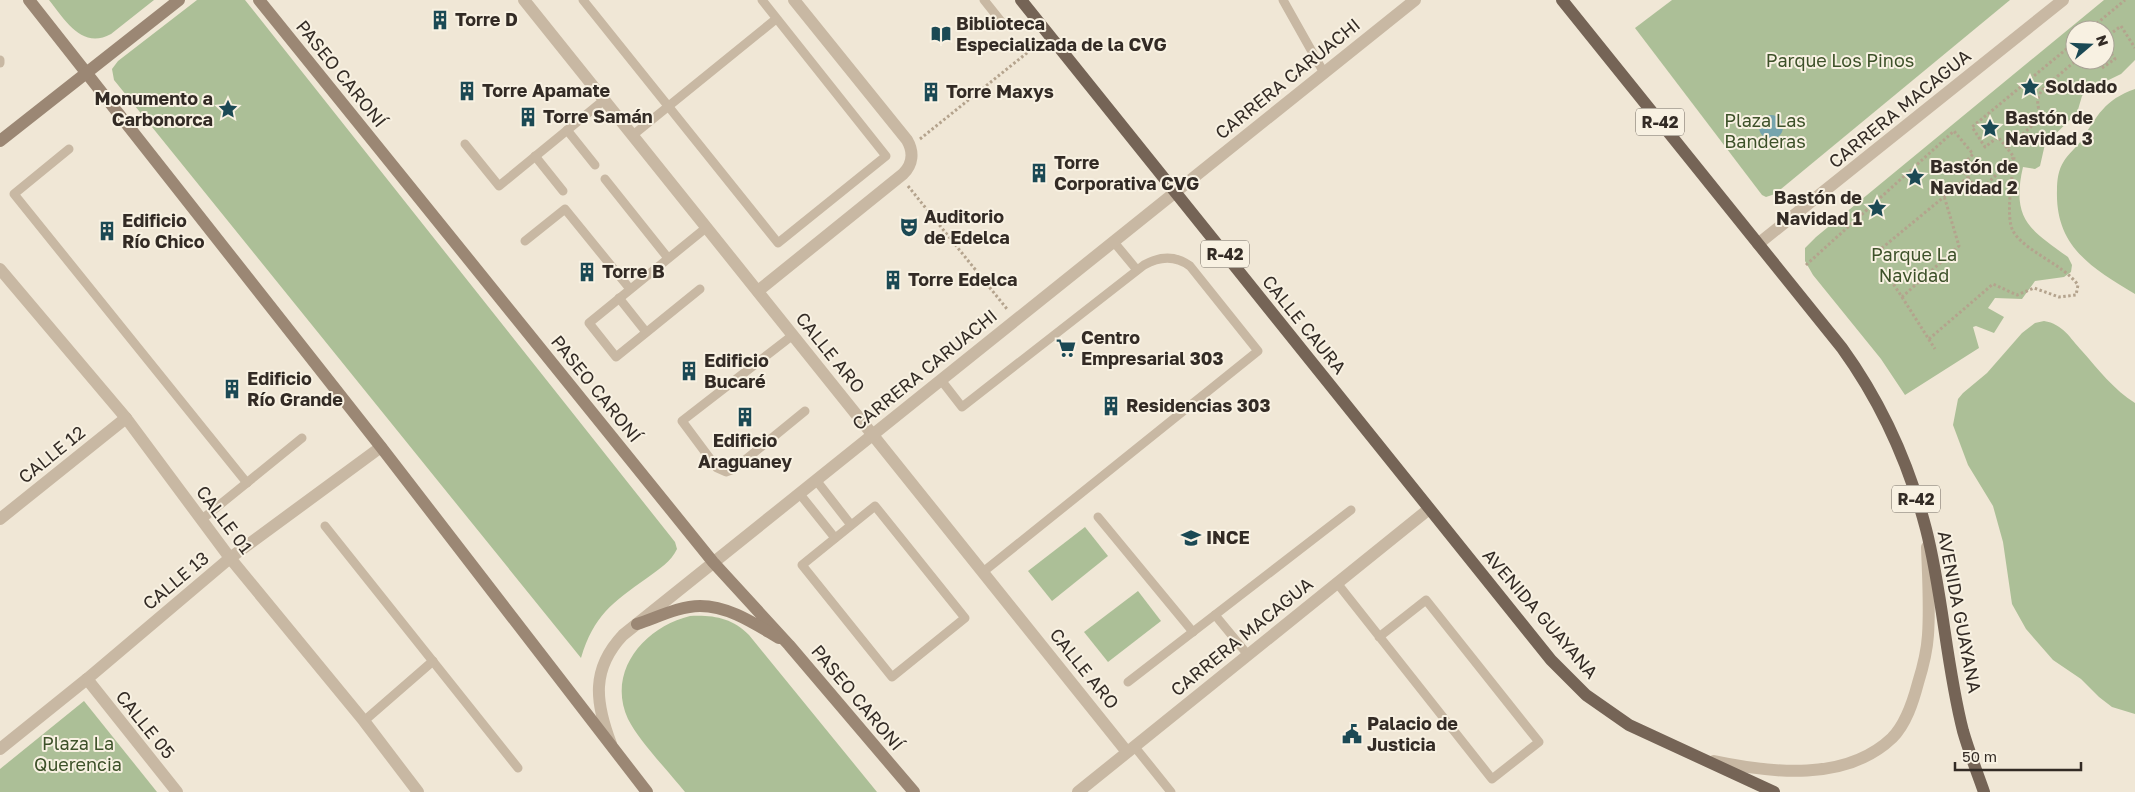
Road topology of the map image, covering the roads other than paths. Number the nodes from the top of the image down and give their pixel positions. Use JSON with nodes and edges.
{"nodes":[{"id":1,"x":29,"y":0,"type":"edge"},
{"id":2,"x":179,"y":0,"type":"edge"},
{"id":3,"x":259,"y":0,"type":"edge"},
{"id":4,"x":266,"y":0,"type":"edge"},
{"id":5,"x":524,"y":0,"type":"edge"},
{"id":6,"x":584,"y":0,"type":"edge"},
{"id":7,"x":762,"y":0,"type":"edge"},
{"id":8,"x":794,"y":0,"type":"edge"},
{"id":9,"x":984,"y":0,"type":"edge"},
{"id":10,"x":1021,"y":0,"type":"edge"},
{"id":11,"x":1283,"y":0,"type":"edge"},
{"id":12,"x":1414,"y":0,"type":"edge"},
{"id":13,"x":1562,"y":0,"type":"edge"},
{"id":14,"x":2062,"y":1,"type":"edge"},
{"id":15,"x":776,"y":19,"type":"junction"},
{"id":16,"x":275,"y":21,"type":"junction"},
{"id":17,"x":1040,"y":24,"type":"junction"},
{"id":18,"x":1324,"y":72,"type":"junction"},
{"id":19,"x":88,"y":74,"type":"junction"},
{"id":20,"x":604,"y":100,"type":"junction"},
{"id":21,"x":668,"y":106,"type":"junction"},
{"id":22,"x":567,"y":130,"type":"junction"},
{"id":23,"x":633,"y":135,"type":"junction"},
{"id":24,"x":0,"y":141,"type":"edge"},
{"id":25,"x":465,"y":144,"type":"dead end"},
{"id":26,"x":69,"y":149,"type":"dead end"},
{"id":27,"x":535,"y":156,"type":"junction"},
{"id":28,"x":595,"y":165,"type":"dead end"},
{"id":29,"x":605,"y":179,"type":"dead end"},
{"id":30,"x":563,"y":191,"type":"dead end"},
{"id":31,"x":1175,"y":192,"type":"junction"},
{"id":32,"x":707,"y":227,"type":"junction"},
{"id":33,"x":1113,"y":241,"type":"junction"},
{"id":34,"x":525,"y":242,"type":"dead end"},
{"id":35,"x":1758,"y":244,"type":"junction"},
{"id":36,"x":668,"y":258,"type":"junction"},
{"id":37,"x":0,"y":269,"type":"edge"},
{"id":38,"x":1137,"y":270,"type":"junction"},
{"id":39,"x":700,"y":289,"type":"dead end"},
{"id":40,"x":630,"y":290,"type":"junction"},
{"id":41,"x":758,"y":291,"type":"junction"},
{"id":42,"x":619,"y":298,"type":"junction"},
{"id":43,"x":646,"y":332,"type":"junction"},
{"id":44,"x":793,"y":335,"type":"junction"},
{"id":45,"x":941,"y":380,"type":"junction"},
{"id":46,"x":804,"y":411,"type":"dead end"},
{"id":47,"x":126,"y":418,"type":"junction"},
{"id":48,"x":873,"y":434,"type":"junction"},
{"id":49,"x":302,"y":438,"type":"dead end"},
{"id":50,"x":381,"y":447,"type":"junction"},
{"id":51,"x":816,"y":480,"type":"junction"},
{"id":52,"x":247,"y":483,"type":"junction"},
{"id":53,"x":799,"y":493,"type":"junction"},
{"id":54,"x":1429,"y":508,"type":"junction"},
{"id":55,"x":1351,"y":510,"type":"dead end"},
{"id":56,"x":1098,"y":517,"type":"dead end"},
{"id":57,"x":0,"y":519,"type":"edge"},
{"id":58,"x":202,"y":520,"type":"junction"},
{"id":59,"x":851,"y":525,"type":"junction"},
{"id":60,"x":325,"y":526,"type":"dead end"},
{"id":61,"x":1926,"y":529,"type":"junction"},
{"id":62,"x":835,"y":538,"type":"junction"},
{"id":63,"x":230,"y":558,"type":"junction"},
{"id":64,"x":713,"y":562,"type":"junction"},
{"id":65,"x":983,"y":572,"type":"junction"},
{"id":66,"x":1337,"y":583,"type":"junction"},
{"id":67,"x":1215,"y":615,"type":"junction"},
{"id":68,"x":637,"y":624,"type":"junction"},
{"id":69,"x":1193,"y":632,"type":"junction"},
{"id":70,"x":1380,"y":637,"type":"junction"},
{"id":71,"x":789,"y":645,"type":"junction"},
{"id":72,"x":1248,"y":655,"type":"junction"},
{"id":73,"x":433,"y":661,"type":"junction"},
{"id":74,"x":86,"y":679,"type":"junction"},
{"id":75,"x":1128,"y":682,"type":"dead end"},
{"id":76,"x":364,"y":721,"type":"junction"},
{"id":77,"x":613,"y":748,"type":"junction"},
{"id":78,"x":0,"y":749,"type":"edge"},
{"id":79,"x":1131,"y":749,"type":"junction"},
{"id":80,"x":1699,"y":758,"type":"junction"},
{"id":81,"x":891,"y":765,"type":"junction"},
{"id":82,"x":518,"y":768,"type":"dead end"},
{"id":83,"x":177,"y":792,"type":"edge"},
{"id":84,"x":418,"y":792,"type":"edge"},
{"id":85,"x":647,"y":792,"type":"edge"},
{"id":86,"x":902,"y":792,"type":"edge"},
{"id":87,"x":914,"y":792,"type":"edge"},
{"id":88,"x":1078,"y":792,"type":"edge"},
{"id":89,"x":1171,"y":792,"type":"edge"},
{"id":90,"x":1774,"y":792,"type":"edge"},
{"id":91,"x":1984,"y":792,"type":"edge"}],
"edges":[{"from":1,"to":19,"type":"street"},
{"from":2,"to":19,"type":"street"},
{"from":3,"to":16,"type":"street","name":"PASEO CARONÍ"},
{"from":4,"to":16,"type":"street"},
{"from":5,"to":20,"type":"street","name":"CALLE ARO"},
{"from":6,"to":21,"type":"lane"},
{"from":7,"to":15,"type":"lane"},
{"from":8,"to":41,"type":"street"},
{"from":9,"to":17,"type":"lane"},
{"from":10,"to":17,"type":"main road","name":"CALLE CAURA","number":"R-42"},
{"from":11,"to":18,"type":"lane"},
{"from":12,"to":18,"type":"street","name":"CARRERA CARUACHI"},
{"from":13,"to":35,"type":"main road","number":"R-42"},
{"from":14,"to":35,"type":"street","name":"CARRERA MACAGUA"},
{"from":15,"to":21,"type":"lane"},
{"from":15,"to":21,"type":"lane"},
{"from":16,"to":64,"type":"street","name":"PASEO CARONÍ"},
{"from":17,"to":31,"type":"main road","name":"CALLE CAURA","number":"R-42"},
{"from":18,"to":31,"type":"street","name":"CARRERA CARUACHI"},
{"from":19,"to":24,"type":"street"},
{"from":19,"to":50,"type":"street"},
{"from":20,"to":22,"type":"lane"},
{"from":20,"to":23,"type":"street","name":"CALLE ARO"},
{"from":21,"to":23,"type":"lane"},
{"from":22,"to":27,"type":"lane"},
{"from":22,"to":28,"type":"lane"},
{"from":23,"to":32,"type":"street","name":"CALLE ARO"},
{"from":25,"to":27,"type":"lane"},
{"from":26,"to":52,"type":"lane"},
{"from":27,"to":30,"type":"lane"},
{"from":29,"to":36,"type":"lane"},
{"from":31,"to":33,"type":"street","name":"CARRERA CARUACHI"},
{"from":31,"to":54,"type":"main road","name":"CALLE CAURA","number":"R-42"},
{"from":32,"to":36,"type":"lane"},
{"from":32,"to":41,"type":"street","name":"CALLE ARO"},
{"from":33,"to":38,"type":"lane"},
{"from":33,"to":45,"type":"street","name":"CARRERA CARUACHI"},
{"from":34,"to":40,"type":"lane"},
{"from":35,"to":61,"type":"main road","name":"AVENIDA GUAYANA","number":"R-42"},
{"from":36,"to":40,"type":"lane"},
{"from":37,"to":47,"type":"street","name":"CALLE 01"},
{"from":38,"to":45,"type":"lane"},
{"from":38,"to":65,"type":"lane"},
{"from":39,"to":43,"type":"lane"},
{"from":40,"to":42,"type":"lane"},
{"from":41,"to":44,"type":"street","name":"CALLE ARO"},
{"from":42,"to":43,"type":"lane"},
{"from":42,"to":43,"type":"lane"},
{"from":44,"to":46,"type":"lane"},
{"from":44,"to":48,"type":"street","name":"CALLE ARO"},
{"from":45,"to":48,"type":"street","name":"CARRERA CARUACHI"},
{"from":47,"to":57,"type":"street","name":"CALLE 12"},
{"from":47,"to":58,"type":"street","name":"CALLE 01"},
{"from":48,"to":51,"type":"street","name":"CARRERA CARUACHI"},
{"from":48,"to":65,"type":"street","name":"CALLE ARO"},
{"from":49,"to":52,"type":"lane"},
{"from":50,"to":63,"type":"street","name":"CALLE 13"},
{"from":50,"to":77,"type":"street"},
{"from":51,"to":53,"type":"street","name":"CARRERA CARUACHI"},
{"from":51,"to":59,"type":"lane"},
{"from":52,"to":58,"type":"lane"},
{"from":53,"to":62,"type":"lane"},
{"from":53,"to":64,"type":"street","name":"CARRERA CARUACHI"},
{"from":54,"to":66,"type":"street","name":"CARRERA MACAGUA"},
{"from":54,"to":80,"type":"main road","name":"AVENIDA GUAYANA","number":"R-42"},
{"from":55,"to":67,"type":"lane"},
{"from":56,"to":69,"type":"lane"},
{"from":58,"to":63,"type":"street","name":"CALLE 01"},
{"from":59,"to":62,"type":"lane"},
{"from":59,"to":62,"type":"lane"},
{"from":60,"to":73,"type":"lane"},
{"from":61,"to":80,"type":"street"},
{"from":61,"to":91,"type":"main road","name":"AVENIDA GUAYANA","number":"R-42"},
{"from":63,"to":74,"type":"street","name":"CALLE 13"},
{"from":63,"to":76,"type":"street","name":"CALLE 01"},
{"from":64,"to":68,"type":"street","name":"CARRERA CARUACHI"},
{"from":64,"to":71,"type":"street","name":"PASEO CARONÍ"},
{"from":65,"to":79,"type":"street","name":"CALLE ARO"},
{"from":66,"to":70,"type":"lane"},
{"from":66,"to":72,"type":"street","name":"CARRERA MACAGUA"},
{"from":67,"to":69,"type":"lane"},
{"from":67,"to":72,"type":"lane"},
{"from":68,"to":71,"type":"street"},
{"from":68,"to":77,"type":"street","name":"CARRERA CARUACHI"},
{"from":69,"to":75,"type":"lane"},
{"from":70,"to":70,"type":"lane"},
{"from":71,"to":81,"type":"street","name":"PASEO CARONÍ"},
{"from":72,"to":79,"type":"street","name":"CARRERA MACAGUA"},
{"from":73,"to":76,"type":"lane"},
{"from":73,"to":82,"type":"lane"},
{"from":74,"to":78,"type":"street","name":"CALLE 13"},
{"from":74,"to":83,"type":"street","name":"CALLE 05"},
{"from":76,"to":84,"type":"street","name":"CALLE 01"},
{"from":77,"to":85,"type":"street"},
{"from":79,"to":88,"type":"street","name":"CARRERA MACAGUA"},
{"from":79,"to":89,"type":"lane"},
{"from":80,"to":90,"type":"main road","name":"AVENIDA GUAYANA","number":"R-42"},
{"from":81,"to":86,"type":"street"},
{"from":81,"to":87,"type":"street","name":"PASEO CARONÍ"}]}
